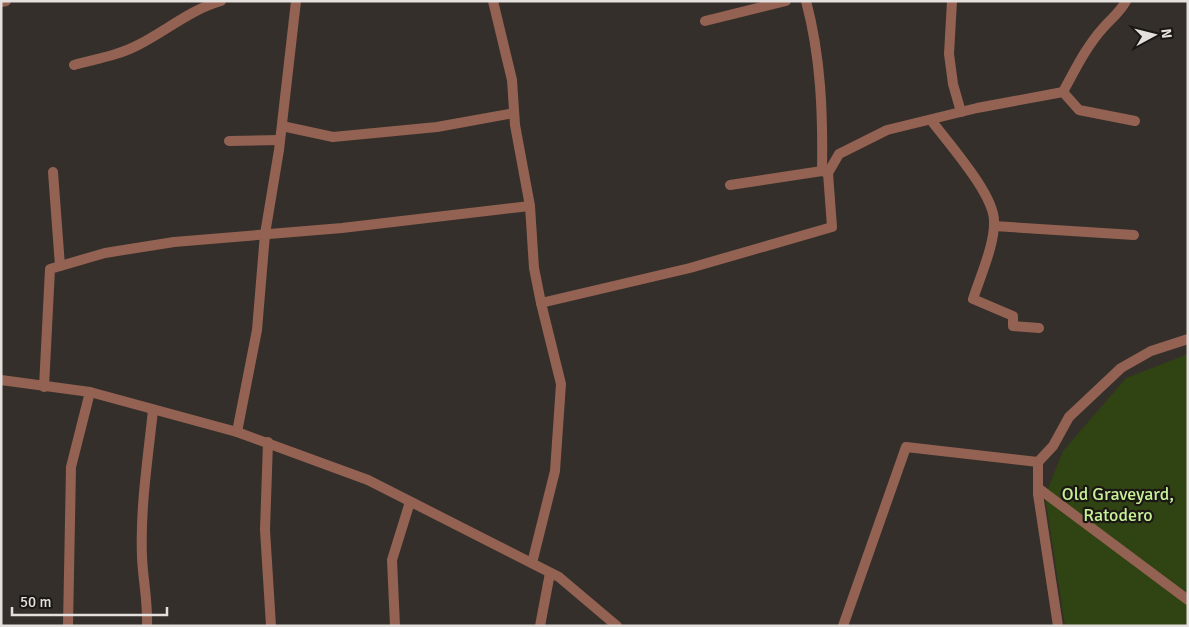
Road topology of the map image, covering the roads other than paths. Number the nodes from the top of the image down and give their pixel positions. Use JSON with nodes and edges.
{"nodes":[{"id":1,"x":6,"y":1,"type":"edge"},
{"id":2,"x":221,"y":1,"type":"edge"},
{"id":3,"x":296,"y":1,"type":"edge"},
{"id":4,"x":493,"y":1,"type":"edge"},
{"id":5,"x":786,"y":1,"type":"edge"},
{"id":6,"x":806,"y":1,"type":"edge"},
{"id":7,"x":952,"y":1,"type":"edge"},
{"id":8,"x":1126,"y":1,"type":"edge"},
{"id":9,"x":1,"y":2,"type":"edge"},
{"id":10,"x":705,"y":20,"type":"dead end"},
{"id":11,"x":74,"y":65,"type":"dead end"},
{"id":12,"x":1063,"y":92,"type":"junction"},
{"id":13,"x":961,"y":112,"type":"junction"},
{"id":14,"x":514,"y":113,"type":"junction"},
{"id":15,"x":932,"y":120,"type":"junction"},
{"id":16,"x":1134,"y":121,"type":"dead end"},
{"id":17,"x":282,"y":126,"type":"junction"},
{"id":18,"x":280,"y":140,"type":"junction"},
{"id":19,"x":229,"y":141,"type":"dead end"},
{"id":20,"x":52,"y":172,"type":"dead end"},
{"id":21,"x":825,"y":172,"type":"junction"},
{"id":22,"x":730,"y":185,"type":"dead end"},
{"id":23,"x":530,"y":206,"type":"junction"},
{"id":24,"x":994,"y":226,"type":"junction"},
{"id":25,"x":265,"y":234,"type":"junction"},
{"id":26,"x":1134,"y":235,"type":"dead end"},
{"id":27,"x":60,"y":266,"type":"junction"},
{"id":28,"x":540,"y":303,"type":"junction"},
{"id":29,"x":1039,"y":328,"type":"dead end"},
{"id":30,"x":1188,"y":339,"type":"edge"},
{"id":31,"x":1,"y":380,"type":"edge"},
{"id":32,"x":44,"y":387,"type":"junction"},
{"id":33,"x":90,"y":392,"type":"junction"},
{"id":34,"x":153,"y":410,"type":"junction"},
{"id":35,"x":237,"y":432,"type":"junction"},
{"id":36,"x":268,"y":442,"type":"junction"},
{"id":37,"x":1038,"y":462,"type":"junction"},
{"id":38,"x":1038,"y":488,"type":"junction"},
{"id":39,"x":410,"y":502,"type":"junction"},
{"id":40,"x":532,"y":563,"type":"junction"},
{"id":41,"x":550,"y":572,"type":"junction"},
{"id":42,"x":1188,"y":600,"type":"edge"},
{"id":43,"x":68,"y":626,"type":"edge"},
{"id":44,"x":147,"y":626,"type":"edge"},
{"id":45,"x":271,"y":626,"type":"edge"},
{"id":46,"x":395,"y":626,"type":"edge"},
{"id":47,"x":540,"y":626,"type":"edge"},
{"id":48,"x":616,"y":626,"type":"edge"},
{"id":49,"x":843,"y":626,"type":"edge"},
{"id":50,"x":1058,"y":626,"type":"edge"}],
"edges":[{"from":1,"to":9,"type":"street"},
{"from":2,"to":11,"type":"street"},
{"from":3,"to":17,"type":"street"},
{"from":4,"to":14,"type":"street"},
{"from":5,"to":10,"type":"street"},
{"from":6,"to":21,"type":"street"},
{"from":7,"to":13,"type":"street"},
{"from":8,"to":12,"type":"street"},
{"from":12,"to":13,"type":"street"},
{"from":12,"to":16,"type":"street"},
{"from":13,"to":15,"type":"street"},
{"from":14,"to":17,"type":"street"},
{"from":14,"to":23,"type":"street"},
{"from":15,"to":21,"type":"street"},
{"from":15,"to":24,"type":"street"},
{"from":17,"to":18,"type":"street"},
{"from":18,"to":19,"type":"street"},
{"from":18,"to":25,"type":"street"},
{"from":20,"to":27,"type":"street"},
{"from":21,"to":22,"type":"street"},
{"from":21,"to":28,"type":"street"},
{"from":23,"to":25,"type":"street"},
{"from":23,"to":28,"type":"street"},
{"from":24,"to":26,"type":"street"},
{"from":24,"to":29,"type":"street"},
{"from":25,"to":27,"type":"street"},
{"from":25,"to":35,"type":"street"},
{"from":27,"to":32,"type":"street"},
{"from":28,"to":40,"type":"street"},
{"from":30,"to":37,"type":"street"},
{"from":31,"to":32,"type":"street"},
{"from":32,"to":33,"type":"street"},
{"from":33,"to":34,"type":"street"},
{"from":33,"to":43,"type":"street"},
{"from":34,"to":35,"type":"street"},
{"from":34,"to":44,"type":"street"},
{"from":35,"to":36,"type":"street"},
{"from":36,"to":39,"type":"street"},
{"from":36,"to":45,"type":"street"},
{"from":37,"to":38,"type":"street"},
{"from":37,"to":49,"type":"street"},
{"from":38,"to":42,"type":"street"},
{"from":38,"to":50,"type":"street"},
{"from":39,"to":40,"type":"street"},
{"from":39,"to":46,"type":"street"},
{"from":40,"to":41,"type":"street"},
{"from":41,"to":47,"type":"street"},
{"from":41,"to":48,"type":"street"}]}
